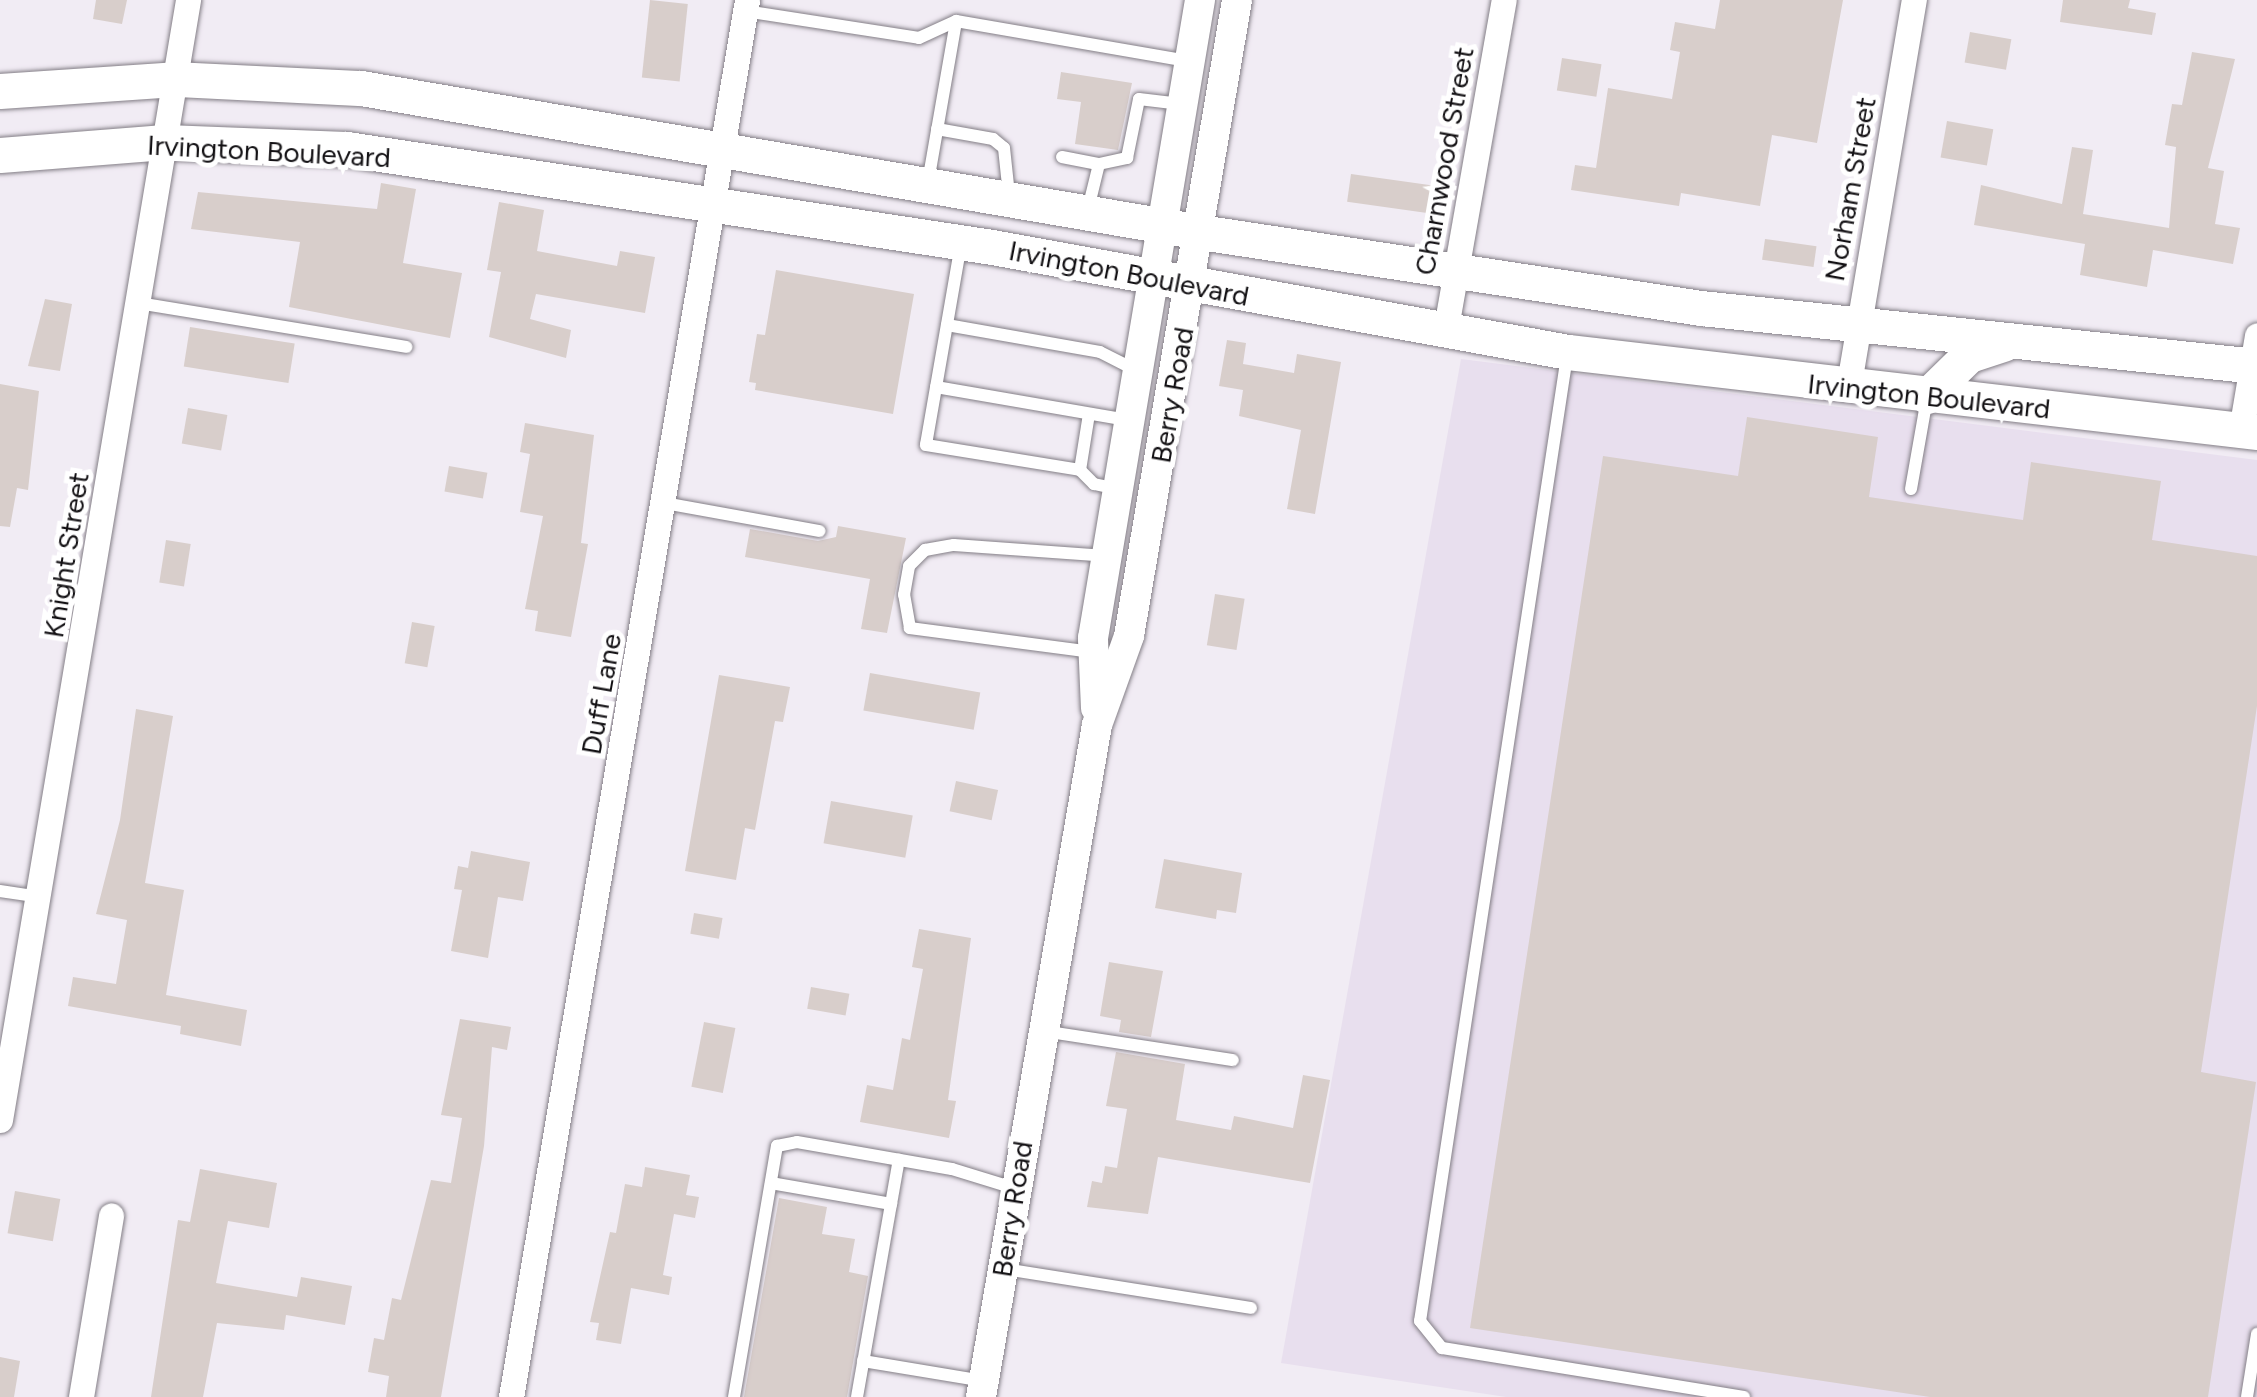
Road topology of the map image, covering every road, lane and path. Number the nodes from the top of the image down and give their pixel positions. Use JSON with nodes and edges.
{"nodes":[{"id":1,"x":188,"y":0,"type":"edge"},
{"id":2,"x":1200,"y":0,"type":"edge"},
{"id":3,"x":1237,"y":0,"type":"edge"},
{"id":4,"x":1504,"y":0,"type":"edge"},
{"id":5,"x":1914,"y":0,"type":"edge"},
{"id":6,"x":746,"y":6,"type":"edge"},
{"id":7,"x":956,"y":21,"type":"junction"},
{"id":8,"x":1188,"y":60,"type":"junction"},
{"id":9,"x":174,"y":79,"type":"junction"},
{"id":10,"x":0,"y":92,"type":"edge"},
{"id":11,"x":1181,"y":104,"type":"junction"},
{"id":12,"x":937,"y":129,"type":"junction"},
{"id":13,"x":164,"y":142,"type":"junction"},
{"id":14,"x":724,"y":147,"type":"junction"},
{"id":15,"x":0,"y":155,"type":"edge"},
{"id":16,"x":1062,"y":157,"type":"dead end"},
{"id":17,"x":1099,"y":164,"type":"junction"},
{"id":18,"x":928,"y":182,"type":"junction"},
{"id":19,"x":1009,"y":198,"type":"junction"},
{"id":20,"x":715,"y":204,"type":"junction"},
{"id":21,"x":1088,"y":212,"type":"junction"},
{"id":22,"x":1158,"y":225,"type":"junction"},
{"id":23,"x":1200,"y":232,"type":"junction"},
{"id":24,"x":962,"y":242,"type":"junction"},
{"id":25,"x":1454,"y":271,"type":"junction"},
{"id":26,"x":1150,"y":277,"type":"junction"},
{"id":27,"x":1192,"y":285,"type":"junction"},
{"id":28,"x":138,"y":303,"type":"junction"},
{"id":29,"x":947,"y":325,"type":"junction"},
{"id":30,"x":1856,"y":327,"type":"junction"},
{"id":31,"x":1445,"y":333,"type":"junction"},
{"id":32,"x":2014,"y":341,"type":"junction"},
{"id":33,"x":406,"y":347,"type":"dead end"},
{"id":34,"x":1568,"y":352,"type":"junction"},
{"id":35,"x":2255,"y":356,"type":"edge"},
{"id":36,"x":1135,"y":370,"type":"junction"},
{"id":37,"x":936,"y":387,"type":"junction"},
{"id":38,"x":1848,"y":389,"type":"junction"},
{"id":39,"x":1928,"y":396,"type":"junction"},
{"id":40,"x":1090,"y":414,"type":"junction"},
{"id":41,"x":1128,"y":420,"type":"junction"},
{"id":42,"x":2249,"y":431,"type":"edge"},
{"id":43,"x":1080,"y":470,"type":"junction"},
{"id":44,"x":1117,"y":489,"type":"junction"},
{"id":45,"x":1912,"y":489,"type":"dead end"},
{"id":46,"x":664,"y":503,"type":"junction"},
{"id":47,"x":820,"y":531,"type":"dead end"},
{"id":48,"x":1106,"y":556,"type":"junction"},
{"id":49,"x":1094,"y":653,"type":"junction"},
{"id":50,"x":1097,"y":725,"type":"junction"},
{"id":51,"x":0,"y":890,"type":"edge"},
{"id":52,"x":40,"y":897,"type":"junction"},
{"id":53,"x":1040,"y":1030,"type":"junction"},
{"id":54,"x":1233,"y":1060,"type":"dead end"},
{"id":55,"x":0,"y":1120,"type":"edge"},
{"id":56,"x":899,"y":1160,"type":"junction"},
{"id":57,"x":771,"y":1183,"type":"junction"},
{"id":58,"x":1017,"y":1189,"type":"junction"},
{"id":59,"x":891,"y":1204,"type":"junction"},
{"id":60,"x":111,"y":1215,"type":"dead end"},
{"id":61,"x":1003,"y":1268,"type":"junction"},
{"id":62,"x":1251,"y":1308,"type":"dead end"},
{"id":63,"x":2257,"y":1334,"type":"edge"},
{"id":64,"x":863,"y":1361,"type":"junction"},
{"id":65,"x":982,"y":1389,"type":"edge"},
{"id":66,"x":81,"y":1397,"type":"edge"},
{"id":67,"x":512,"y":1397,"type":"edge"},
{"id":68,"x":734,"y":1397,"type":"edge"},
{"id":69,"x":857,"y":1397,"type":"edge"},
{"id":70,"x":1744,"y":1397,"type":"edge"},
{"id":71,"x":2247,"y":1397,"type":"edge"}],
"edges":[{"from":1,"to":9,"type":"street","name":"Knight Street"},
{"from":2,"to":8,"type":"street","name":"Berry Road"},
{"from":3,"to":23,"type":"street","name":"Berry Road"},
{"from":4,"to":25,"type":"street","name":"Charnwood Street"},
{"from":5,"to":30,"type":"street","name":"Norham Street"},
{"from":6,"to":7,"type":"lane"},
{"from":6,"to":14,"type":"street","name":"Duff Lane"},
{"from":7,"to":8,"type":"lane"},
{"from":7,"to":12,"type":"lane"},
{"from":8,"to":11,"type":"street","name":"Berry Road"},
{"from":9,"to":10,"type":"main road","name":"Irvington Boulevard"},
{"from":9,"to":13,"type":"street","name":"Knight Street"},
{"from":9,"to":14,"type":"main road","name":"Irvington Boulevard"},
{"from":11,"to":17,"type":"lane"},
{"from":11,"to":22,"type":"street","name":"Berry Road"},
{"from":12,"to":18,"type":"lane"},
{"from":12,"to":19,"type":"lane"},
{"from":13,"to":15,"type":"main road","name":"Irvington Boulevard"},
{"from":13,"to":20,"type":"main road","name":"Irvington Boulevard"},
{"from":13,"to":28,"type":"street","name":"Knight Street"},
{"from":14,"to":18,"type":"main road","name":"Irvington Boulevard"},
{"from":14,"to":20,"type":"street","name":"Duff Lane"},
{"from":16,"to":17,"type":"lane"},
{"from":17,"to":21,"type":"lane"},
{"from":18,"to":19,"type":"main road","name":"Irvington Boulevard"},
{"from":19,"to":21,"type":"main road","name":"Irvington Boulevard"},
{"from":20,"to":24,"type":"main road","name":"Irvington Boulevard"},
{"from":20,"to":46,"type":"street","name":"Duff Lane"},
{"from":21,"to":22,"type":"main road","name":"Irvington Boulevard"},
{"from":22,"to":23,"type":"main road","name":"Irvington Boulevard"},
{"from":22,"to":26,"type":"street","name":"Berry Road"},
{"from":23,"to":25,"type":"main road","name":"Irvington Boulevard"},
{"from":23,"to":27,"type":"street","name":"Berry Road"},
{"from":24,"to":26,"type":"main road","name":"Irvington Boulevard"},
{"from":24,"to":29,"type":"lane"},
{"from":25,"to":30,"type":"main road","name":"Irvington Boulevard"},
{"from":25,"to":31,"type":"street","name":"Charnwood Street"},
{"from":26,"to":27,"type":"main road","name":"Irvington Boulevard"},
{"from":26,"to":36,"type":"street","name":"Berry Road"},
{"from":27,"to":31,"type":"main road","name":"Irvington Boulevard"},
{"from":27,"to":50,"type":"street","name":"Berry Road"},
{"from":28,"to":33,"type":"lane"},
{"from":28,"to":52,"type":"street","name":"Knight Street"},
{"from":29,"to":36,"type":"lane"},
{"from":29,"to":37,"type":"lane"},
{"from":30,"to":32,"type":"main road","name":"Irvington Boulevard"},
{"from":30,"to":38,"type":"street","name":"Norham Street"},
{"from":31,"to":34,"type":"main road","name":"Irvington Boulevard"},
{"from":32,"to":35,"type":"main road","name":"Irvington Boulevard"},
{"from":32,"to":39,"type":"main road"},
{"from":34,"to":38,"type":"main road","name":"Irvington Boulevard"},
{"from":34,"to":70,"type":"lane"},
{"from":35,"to":42,"type":"street"},
{"from":36,"to":41,"type":"street","name":"Berry Road"},
{"from":37,"to":40,"type":"lane"},
{"from":37,"to":43,"type":"lane"},
{"from":38,"to":39,"type":"main road","name":"Irvington Boulevard"},
{"from":39,"to":42,"type":"main road","name":"Irvington Boulevard"},
{"from":39,"to":45,"type":"lane"},
{"from":40,"to":41,"type":"lane"},
{"from":40,"to":43,"type":"lane"},
{"from":41,"to":44,"type":"street","name":"Berry Road"},
{"from":43,"to":44,"type":"lane"},
{"from":44,"to":48,"type":"street","name":"Berry Road"},
{"from":46,"to":47,"type":"lane"},
{"from":46,"to":67,"type":"street","name":"Duff Lane"},
{"from":48,"to":49,"type":"street","name":"Berry Road"},
{"from":48,"to":49,"type":"lane"},
{"from":49,"to":50,"type":"street","name":"Berry Road"},
{"from":50,"to":53,"type":"street","name":"Berry Road"},
{"from":51,"to":52,"type":"lane"},
{"from":52,"to":55,"type":"street","name":"Knight Street"},
{"from":53,"to":54,"type":"lane"},
{"from":53,"to":58,"type":"street","name":"Berry Road"},
{"from":56,"to":57,"type":"lane"},
{"from":56,"to":58,"type":"lane"},
{"from":56,"to":59,"type":"lane"},
{"from":57,"to":59,"type":"lane"},
{"from":57,"to":68,"type":"lane"},
{"from":58,"to":61,"type":"street","name":"Berry Road"},
{"from":59,"to":64,"type":"lane"},
{"from":60,"to":66,"type":"street"},
{"from":61,"to":62,"type":"lane"},
{"from":61,"to":65,"type":"street","name":"Berry Road"},
{"from":63,"to":71,"type":"lane"},
{"from":64,"to":65,"type":"lane"},
{"from":64,"to":69,"type":"lane"}]}
